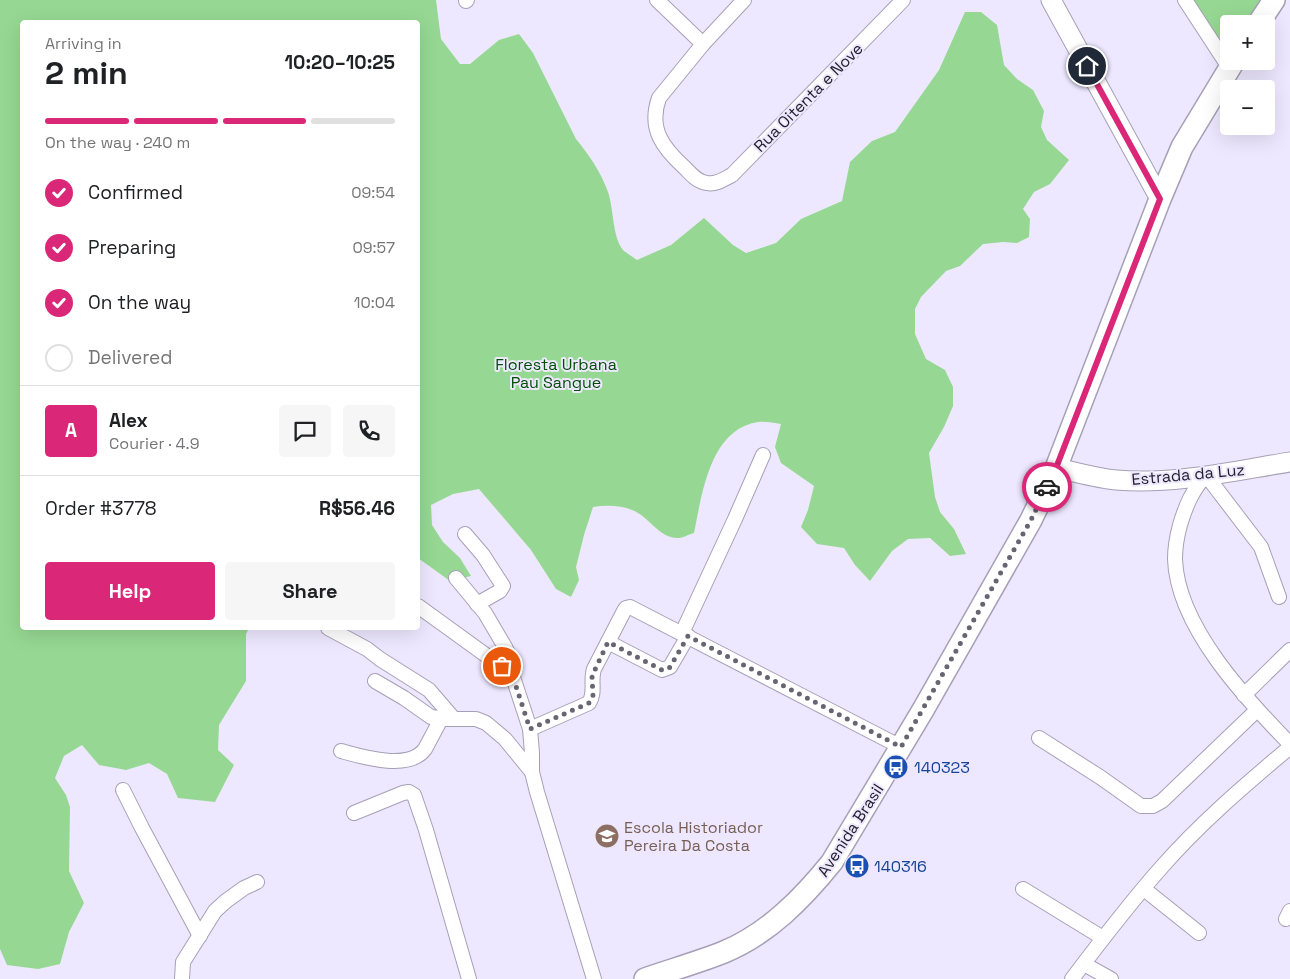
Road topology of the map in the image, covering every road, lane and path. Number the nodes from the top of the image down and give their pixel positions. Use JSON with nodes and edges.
{"nodes":[{"id":1,"x":657,"y":0,"type":"edge"},
{"id":2,"x":744,"y":0,"type":"edge"},
{"id":3,"x":903,"y":0,"type":"edge"},
{"id":4,"x":1051,"y":0,"type":"edge"},
{"id":5,"x":1185,"y":0,"type":"edge"},
{"id":6,"x":1274,"y":0,"type":"edge"},
{"id":7,"x":1264,"y":15,"type":"edge"},
{"id":8,"x":703,"y":44,"type":"junction"},
{"id":9,"x":1220,"y":48,"type":"edge"},
{"id":10,"x":1229,"y":70,"type":"edge"},
{"id":11,"x":1160,"y":199,"type":"junction"},
{"id":12,"x":763,"y":455,"type":"dead end"},
{"id":13,"x":1290,"y":462,"type":"edge"},
{"id":14,"x":1056,"y":468,"type":"junction"},
{"id":15,"x":1206,"y":475,"type":"junction"},
{"id":16,"x":465,"y":534,"type":"dead end"},
{"id":17,"x":456,"y":578,"type":"dead end"},
{"id":18,"x":1279,"y":597,"type":"dead end"},
{"id":19,"x":477,"y":604,"type":"junction"},
{"id":20,"x":420,"y":607,"type":"edge"},
{"id":21,"x":332,"y":630,"type":"edge"},
{"id":22,"x":685,"y":635,"type":"junction"},
{"id":23,"x":608,"y":642,"type":"junction"},
{"id":24,"x":1290,"y":650,"type":"edge"},
{"id":25,"x":512,"y":674,"type":"junction"},
{"id":26,"x":375,"y":681,"type":"dead end"},
{"id":27,"x":1244,"y":695,"type":"junction"},
{"id":28,"x":1257,"y":710,"type":"junction"},
{"id":29,"x":448,"y":719,"type":"junction"},
{"id":30,"x":530,"y":729,"type":"junction"},
{"id":31,"x":1039,"y":738,"type":"dead end"},
{"id":32,"x":1290,"y":745,"type":"edge"},
{"id":33,"x":901,"y":747,"type":"junction"},
{"id":34,"x":341,"y":750,"type":"dead end"},
{"id":35,"x":532,"y":772,"type":"junction"},
{"id":36,"x":124,"y":790,"type":"dead end"},
{"id":37,"x":354,"y":813,"type":"dead end"},
{"id":38,"x":258,"y":882,"type":"dead end"},
{"id":39,"x":1023,"y":889,"type":"dead end"},
{"id":40,"x":1144,"y":889,"type":"junction"},
{"id":41,"x":1199,"y":934,"type":"dead end"},
{"id":42,"x":200,"y":936,"type":"junction"},
{"id":43,"x":1103,"y":938,"type":"junction"},
{"id":44,"x":1084,"y":964,"type":"junction"},
{"id":45,"x":182,"y":979,"type":"edge"},
{"id":46,"x":469,"y":979,"type":"edge"},
{"id":47,"x":594,"y":979,"type":"edge"},
{"id":48,"x":645,"y":979,"type":"edge"},
{"id":49,"x":1072,"y":979,"type":"edge"},
{"id":50,"x":1111,"y":979,"type":"edge"}],
"edges":[{"from":1,"to":8,"type":"street"},
{"from":2,"to":8,"type":"street"},
{"from":3,"to":8,"type":"street","name":"Rua Oitenta e Nove"},
{"from":4,"to":11,"type":"main road"},
{"from":5,"to":9,"type":"street"},
{"from":6,"to":7,"type":"main road"},
{"from":10,"to":11,"type":"main road","name":"Avenida Brasil"},
{"from":11,"to":14,"type":"main road","name":"Avenida Brasil"},
{"from":12,"to":22,"type":"street"},
{"from":13,"to":15,"type":"main road","name":"Estrada da Luz"},
{"from":14,"to":15,"type":"main road","name":"Estrada da Luz"},
{"from":14,"to":33,"type":"main road","name":"Avenida Brasil"},
{"from":15,"to":18,"type":"street"},
{"from":15,"to":27,"type":"street"},
{"from":16,"to":19,"type":"street"},
{"from":17,"to":19,"type":"street"},
{"from":19,"to":25,"type":"street"},
{"from":20,"to":25,"type":"street"},
{"from":21,"to":29,"type":"street"},
{"from":22,"to":23,"type":"street"},
{"from":22,"to":23,"type":"street"},
{"from":22,"to":33,"type":"street"},
{"from":23,"to":30,"type":"street"},
{"from":24,"to":27,"type":"street"},
{"from":25,"to":30,"type":"street"},
{"from":26,"to":29,"type":"street"},
{"from":27,"to":28,"type":"street"},
{"from":28,"to":31,"type":"street"},
{"from":28,"to":32,"type":"street"},
{"from":29,"to":34,"type":"street"},
{"from":29,"to":35,"type":"street"},
{"from":30,"to":35,"type":"street"},
{"from":32,"to":40,"type":"street"},
{"from":33,"to":48,"type":"main road","name":"Avenida Brasil"},
{"from":35,"to":47,"type":"street"},
{"from":36,"to":42,"type":"street"},
{"from":37,"to":46,"type":"street"},
{"from":38,"to":42,"type":"street"},
{"from":39,"to":43,"type":"street"},
{"from":40,"to":41,"type":"street"},
{"from":40,"to":43,"type":"street"},
{"from":42,"to":45,"type":"street"},
{"from":43,"to":44,"type":"street"},
{"from":44,"to":49,"type":"street"},
{"from":44,"to":50,"type":"street"}]}
